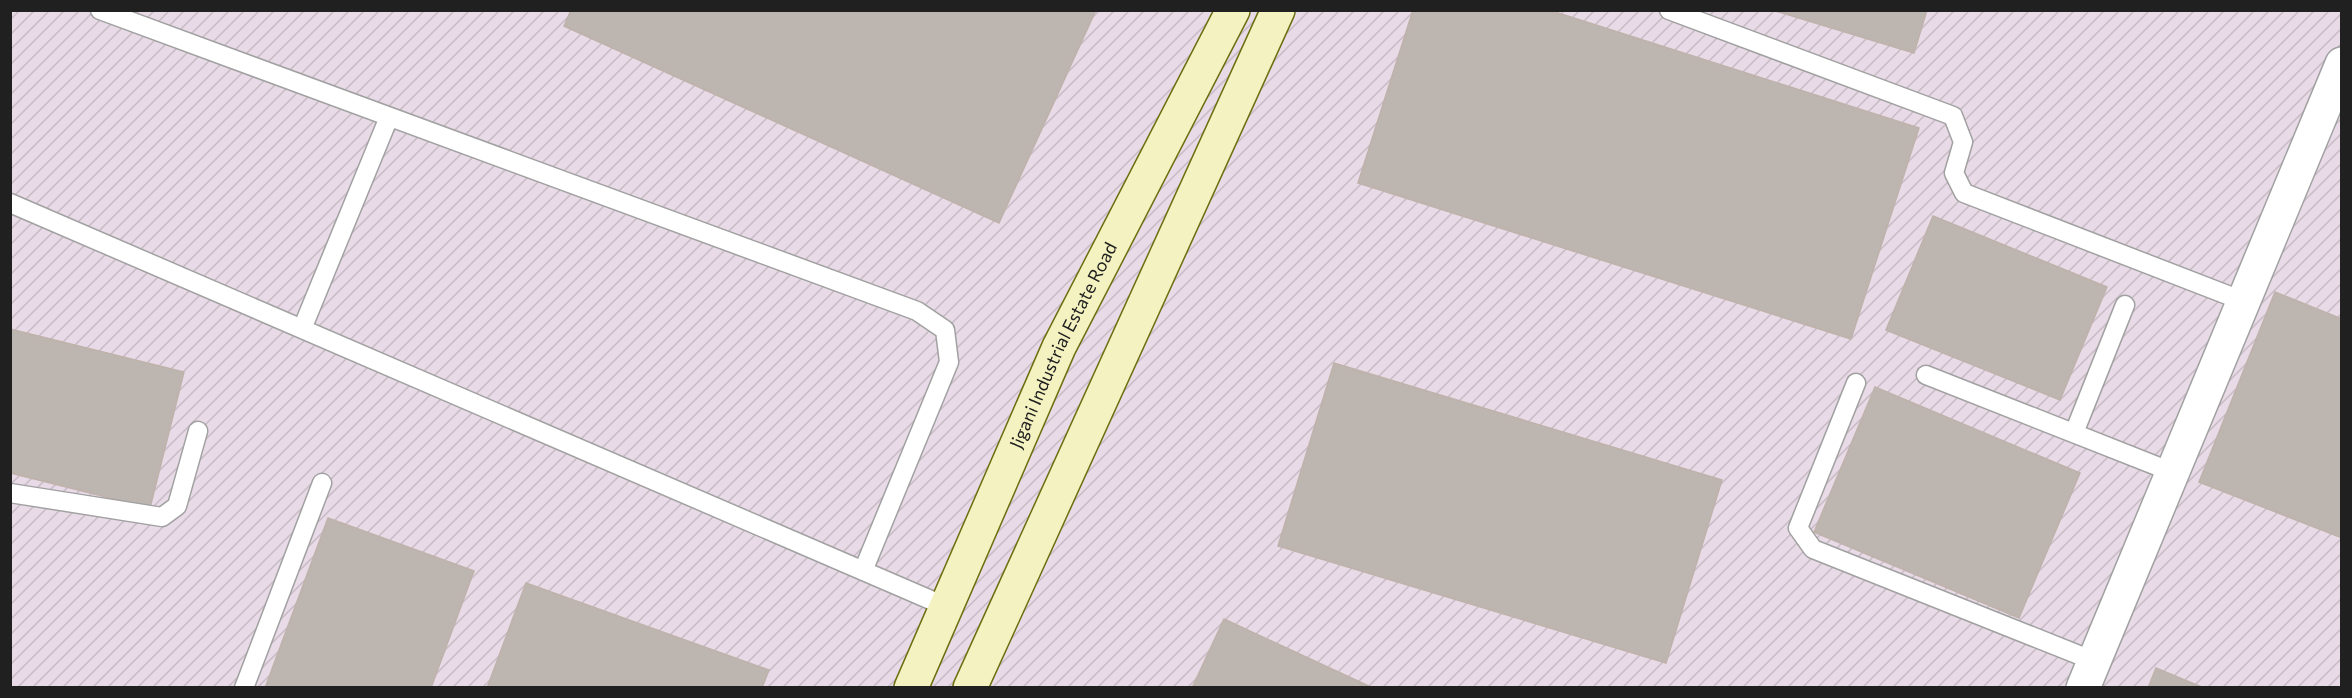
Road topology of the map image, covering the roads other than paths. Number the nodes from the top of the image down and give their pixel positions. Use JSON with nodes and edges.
{"nodes":[{"id":1,"x":100,"y":10,"type":"edge"},
{"id":2,"x":1233,"y":10,"type":"edge"},
{"id":3,"x":1278,"y":10,"type":"edge"},
{"id":4,"x":1669,"y":10,"type":"edge"},
{"id":5,"x":2342,"y":64,"type":"edge"},
{"id":6,"x":389,"y":117,"type":"junction"},
{"id":7,"x":10,"y":203,"type":"edge"},
{"id":8,"x":2243,"y":301,"type":"junction"},
{"id":9,"x":2125,"y":304,"type":"dead end"},
{"id":10,"x":302,"y":329,"type":"junction"},
{"id":11,"x":1926,"y":375,"type":"dead end"},
{"id":12,"x":1856,"y":383,"type":"dead end"},
{"id":13,"x":198,"y":431,"type":"dead end"},
{"id":14,"x":2074,"y":433,"type":"junction"},
{"id":15,"x":2172,"y":472,"type":"junction"},
{"id":16,"x":322,"y":483,"type":"dead end"},
{"id":17,"x":10,"y":493,"type":"edge"},
{"id":18,"x":863,"y":571,"type":"junction"},
{"id":19,"x":946,"y":607,"type":"junction"},
{"id":20,"x":2088,"y":674,"type":"edge"},
{"id":21,"x":244,"y":687,"type":"edge"},
{"id":22,"x":912,"y":687,"type":"edge"},
{"id":23,"x":970,"y":687,"type":"edge"}],
"edges":[{"from":1,"to":6,"type":"lane"},
{"from":2,"to":19,"type":"main road","name":"Jigani Industrial Estate Road"},
{"from":3,"to":23,"type":"main road"},
{"from":4,"to":8,"type":"lane"},
{"from":5,"to":8,"type":"street"},
{"from":6,"to":10,"type":"lane"},
{"from":6,"to":18,"type":"lane"},
{"from":7,"to":10,"type":"lane"},
{"from":8,"to":15,"type":"street"},
{"from":9,"to":14,"type":"lane"},
{"from":10,"to":18,"type":"lane"},
{"from":11,"to":14,"type":"lane"},
{"from":12,"to":20,"type":"lane"},
{"from":13,"to":17,"type":"lane"},
{"from":14,"to":15,"type":"lane"},
{"from":15,"to":20,"type":"street"},
{"from":16,"to":21,"type":"lane"},
{"from":18,"to":19,"type":"lane"},
{"from":19,"to":22,"type":"main road","name":"Jigani Industrial Estate Road"}]}
